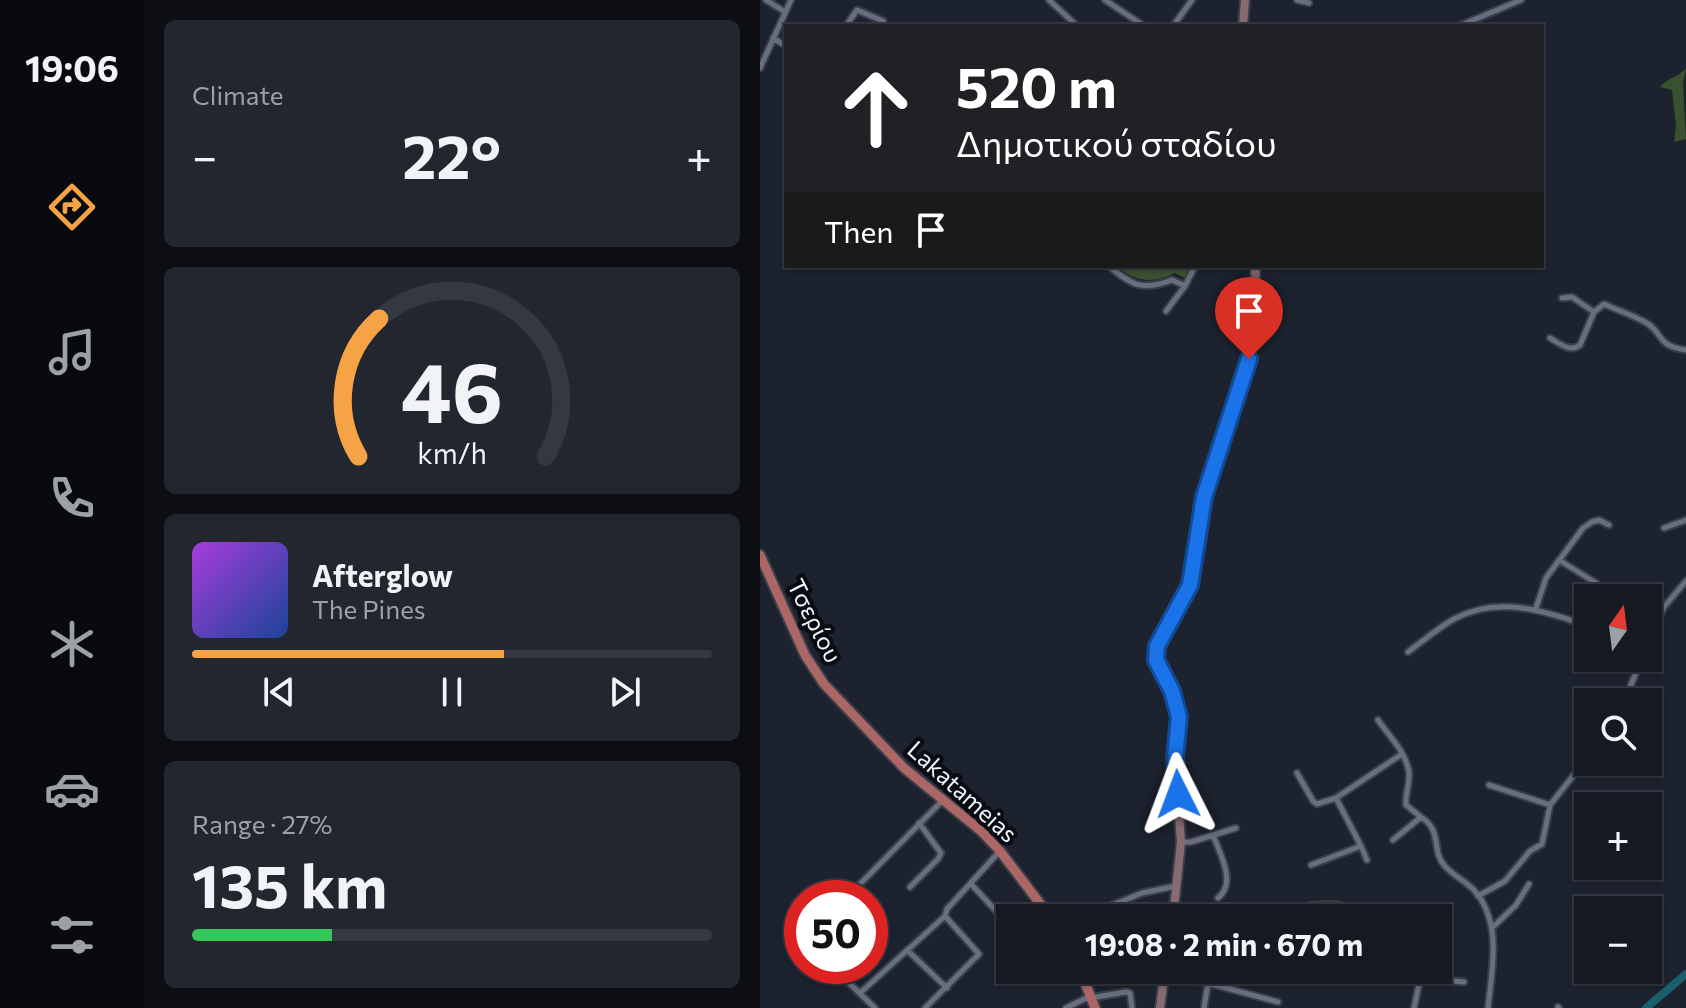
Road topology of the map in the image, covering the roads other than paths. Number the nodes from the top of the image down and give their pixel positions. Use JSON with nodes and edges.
{"nodes":[{"id":1,"x":766,"y":0,"type":"edge"},
{"id":2,"x":791,"y":0,"type":"edge"},
{"id":3,"x":1049,"y":0,"type":"edge"},
{"id":4,"x":1245,"y":0,"type":"edge"},
{"id":5,"x":1297,"y":0,"type":"edge"},
{"id":6,"x":1521,"y":0,"type":"edge"},
{"id":7,"x":1110,"y":1,"type":"edge"},
{"id":8,"x":1190,"y":1,"type":"edge"},
{"id":9,"x":1309,"y":3,"type":"dead end"},
{"id":10,"x":785,"y":12,"type":"junction"},
{"id":11,"x":883,"y":21,"type":"dead end"},
{"id":12,"x":847,"y":24,"type":"edge"},
{"id":13,"x":1075,"y":24,"type":"dead end"},
{"id":14,"x":1141,"y":24,"type":"edge"},
{"id":15,"x":1174,"y":24,"type":"edge"},
{"id":16,"x":1243,"y":24,"type":"edge"},
{"id":17,"x":1464,"y":24,"type":"edge"},
{"id":18,"x":773,"y":38,"type":"junction"},
{"id":19,"x":784,"y":45,"type":"edge"},
{"id":20,"x":762,"y":54,"type":"edge"},
{"id":21,"x":760,"y":68,"type":"edge"},
{"id":22,"x":1111,"y":268,"type":"edge"},
{"id":23,"x":1194,"y":268,"type":"edge"},
{"id":24,"x":1255,"y":268,"type":"edge"},
{"id":25,"x":1185,"y":286,"type":"junction"},
{"id":26,"x":1562,"y":298,"type":"dead end"},
{"id":27,"x":1166,"y":311,"type":"dead end"},
{"id":28,"x":1594,"y":312,"type":"junction"},
{"id":29,"x":1550,"y":338,"type":"dead end"},
{"id":30,"x":1686,"y":350,"type":"edge"},
{"id":31,"x":1686,"y":520,"type":"edge"},
{"id":32,"x":1609,"y":525,"type":"dead end"},
{"id":33,"x":1664,"y":528,"type":"dead end"},
{"id":34,"x":760,"y":555,"type":"edge"},
{"id":35,"x":1559,"y":560,"type":"junction"},
{"id":36,"x":1686,"y":581,"type":"edge"},
{"id":37,"x":1597,"y":584,"type":"edge"},
{"id":38,"x":1536,"y":608,"type":"junction"},
{"id":39,"x":1662,"y":611,"type":"edge"},
{"id":40,"x":1574,"y":621,"type":"edge"},
{"id":41,"x":1408,"y":652,"type":"dead end"},
{"id":42,"x":1378,"y":720,"type":"dead end"},
{"id":43,"x":872,"y":737,"type":"joint"},
{"id":44,"x":1402,"y":754,"type":"junction"},
{"id":45,"x":1297,"y":773,"type":"dead end"},
{"id":46,"x":1574,"y":775,"type":"edge"},
{"id":47,"x":1489,"y":785,"type":"dead end"},
{"id":48,"x":1336,"y":798,"type":"junction"},
{"id":49,"x":943,"y":799,"type":"junction"},
{"id":50,"x":1550,"y":805,"type":"junction"},
{"id":51,"x":1421,"y":817,"type":"junction"},
{"id":52,"x":919,"y":823,"type":"junction"},
{"id":53,"x":1236,"y":828,"type":"dead end"},
{"id":54,"x":1213,"y":835,"type":"junction"},
{"id":55,"x":1393,"y":840,"type":"dead end"},
{"id":56,"x":1181,"y":842,"type":"junction"},
{"id":57,"x":1361,"y":846,"type":"junction"},
{"id":58,"x":1000,"y":851,"type":"junction"},
{"id":59,"x":1367,"y":860,"type":"dead end"},
{"id":60,"x":1311,"y":865,"type":"dead end"},
{"id":61,"x":864,"y":880,"type":"edge"},
{"id":62,"x":971,"y":884,"type":"junction"},
{"id":63,"x":1529,"y":884,"type":"dead end"},
{"id":64,"x":1177,"y":886,"type":"junction"},
{"id":65,"x":910,"y":887,"type":"dead end"},
{"id":66,"x":1478,"y":896,"type":"junction"},
{"id":67,"x":1218,"y":898,"type":"dead end"},
{"id":68,"x":1122,"y":901,"type":"junction"},
{"id":69,"x":1040,"y":904,"type":"edge"},
{"id":70,"x":1115,"y":904,"type":"edge"},
{"id":71,"x":1123,"y":904,"type":"edge"},
{"id":72,"x":1175,"y":904,"type":"edge"},
{"id":73,"x":996,"y":911,"type":"edge"},
{"id":74,"x":945,"y":916,"type":"junction"},
{"id":75,"x":1493,"y":927,"type":"junction"},
{"id":76,"x":907,"y":950,"type":"junction"},
{"id":77,"x":1452,"y":981,"type":"edge"},
{"id":78,"x":1464,"y":982,"type":"dead end"},
{"id":79,"x":850,"y":984,"type":"edge"},
{"id":80,"x":1086,"y":984,"type":"edge"},
{"id":81,"x":1164,"y":984,"type":"edge"},
{"id":82,"x":1208,"y":984,"type":"edge"},
{"id":83,"x":1212,"y":984,"type":"edge"},
{"id":84,"x":1420,"y":984,"type":"edge"},
{"id":85,"x":947,"y":988,"type":"junction"},
{"id":86,"x":860,"y":993,"type":"junction"},
{"id":87,"x":1278,"y":1002,"type":"dead end"},
{"id":88,"x":1093,"y":1003,"type":"edge"},
{"id":89,"x":875,"y":1008,"type":"edge"},
{"id":90,"x":925,"y":1008,"type":"edge"},
{"id":91,"x":1066,"y":1008,"type":"edge"},
{"id":92,"x":1132,"y":1008,"type":"edge"},
{"id":93,"x":1160,"y":1008,"type":"edge"},
{"id":94,"x":1204,"y":1008,"type":"edge"},
{"id":95,"x":1414,"y":1008,"type":"edge"},
{"id":96,"x":1488,"y":1008,"type":"edge"}],
"edges":[{"from":1,"to":10,"type":"street"},
{"from":2,"to":10,"type":"street"},
{"from":3,"to":13,"type":"street"},
{"from":4,"to":16,"type":"main road"},
{"from":5,"to":9,"type":"street"},
{"from":6,"to":17,"type":"street"},
{"from":7,"to":14,"type":"street"},
{"from":8,"to":15,"type":"street"},
{"from":10,"to":18,"type":"street"},
{"from":11,"to":12,"type":"street"},
{"from":18,"to":19,"type":"street"},
{"from":18,"to":20,"type":"street"},
{"from":20,"to":21,"type":"street"},
{"from":22,"to":25,"type":"street"},
{"from":23,"to":25,"type":"street"},
{"from":24,"to":56,"type":"main road"},
{"from":25,"to":27,"type":"street"},
{"from":26,"to":28,"type":"street"},
{"from":28,"to":29,"type":"street"},
{"from":28,"to":30,"type":"street"},
{"from":31,"to":33,"type":"street"},
{"from":32,"to":35,"type":"street"},
{"from":34,"to":43,"type":"main road","name":"Τσερίου"},
{"from":35,"to":37,"type":"street"},
{"from":35,"to":38,"type":"street"},
{"from":36,"to":39,"type":"street"},
{"from":38,"to":40,"type":"street"},
{"from":38,"to":41,"type":"street"},
{"from":42,"to":44,"type":"street"},
{"from":43,"to":49,"type":"main road","name":"Lakatameias"},
{"from":44,"to":48,"type":"street"},
{"from":44,"to":51,"type":"street"},
{"from":45,"to":48,"type":"street"},
{"from":46,"to":50,"type":"street"},
{"from":47,"to":50,"type":"street"},
{"from":48,"to":57,"type":"street"},
{"from":49,"to":52,"type":"street"},
{"from":49,"to":58,"type":"main road","name":"Lakatameias"},
{"from":50,"to":66,"type":"street"},
{"from":51,"to":55,"type":"street"},
{"from":51,"to":66,"type":"street"},
{"from":52,"to":61,"type":"street"},
{"from":52,"to":65,"type":"street"},
{"from":53,"to":54,"type":"street"},
{"from":54,"to":56,"type":"street"},
{"from":54,"to":67,"type":"street"},
{"from":56,"to":64,"type":"main road"},
{"from":57,"to":59,"type":"street"},
{"from":57,"to":60,"type":"street"},
{"from":58,"to":62,"type":"street"},
{"from":58,"to":69,"type":"main road","name":"Lakatameias"},
{"from":62,"to":73,"type":"street"},
{"from":62,"to":74,"type":"street"},
{"from":63,"to":75,"type":"street"},
{"from":64,"to":68,"type":"street"},
{"from":64,"to":72,"type":"main road"},
{"from":66,"to":75,"type":"street"},
{"from":68,"to":70,"type":"street"},
{"from":68,"to":71,"type":"street"},
{"from":74,"to":76,"type":"street"},
{"from":74,"to":85,"type":"street"},
{"from":75,"to":96,"type":"street"},
{"from":76,"to":85,"type":"street"},
{"from":76,"to":86,"type":"street"},
{"from":77,"to":78,"type":"street"},
{"from":79,"to":86,"type":"street"},
{"from":80,"to":88,"type":"main road"},
{"from":81,"to":93,"type":"main road"},
{"from":82,"to":94,"type":"street"},
{"from":83,"to":87,"type":"street"},
{"from":84,"to":95,"type":"street"},
{"from":85,"to":90,"type":"street"},
{"from":86,"to":89,"type":"street"},
{"from":88,"to":91,"type":"street"},
{"from":88,"to":92,"type":"street"}]}
